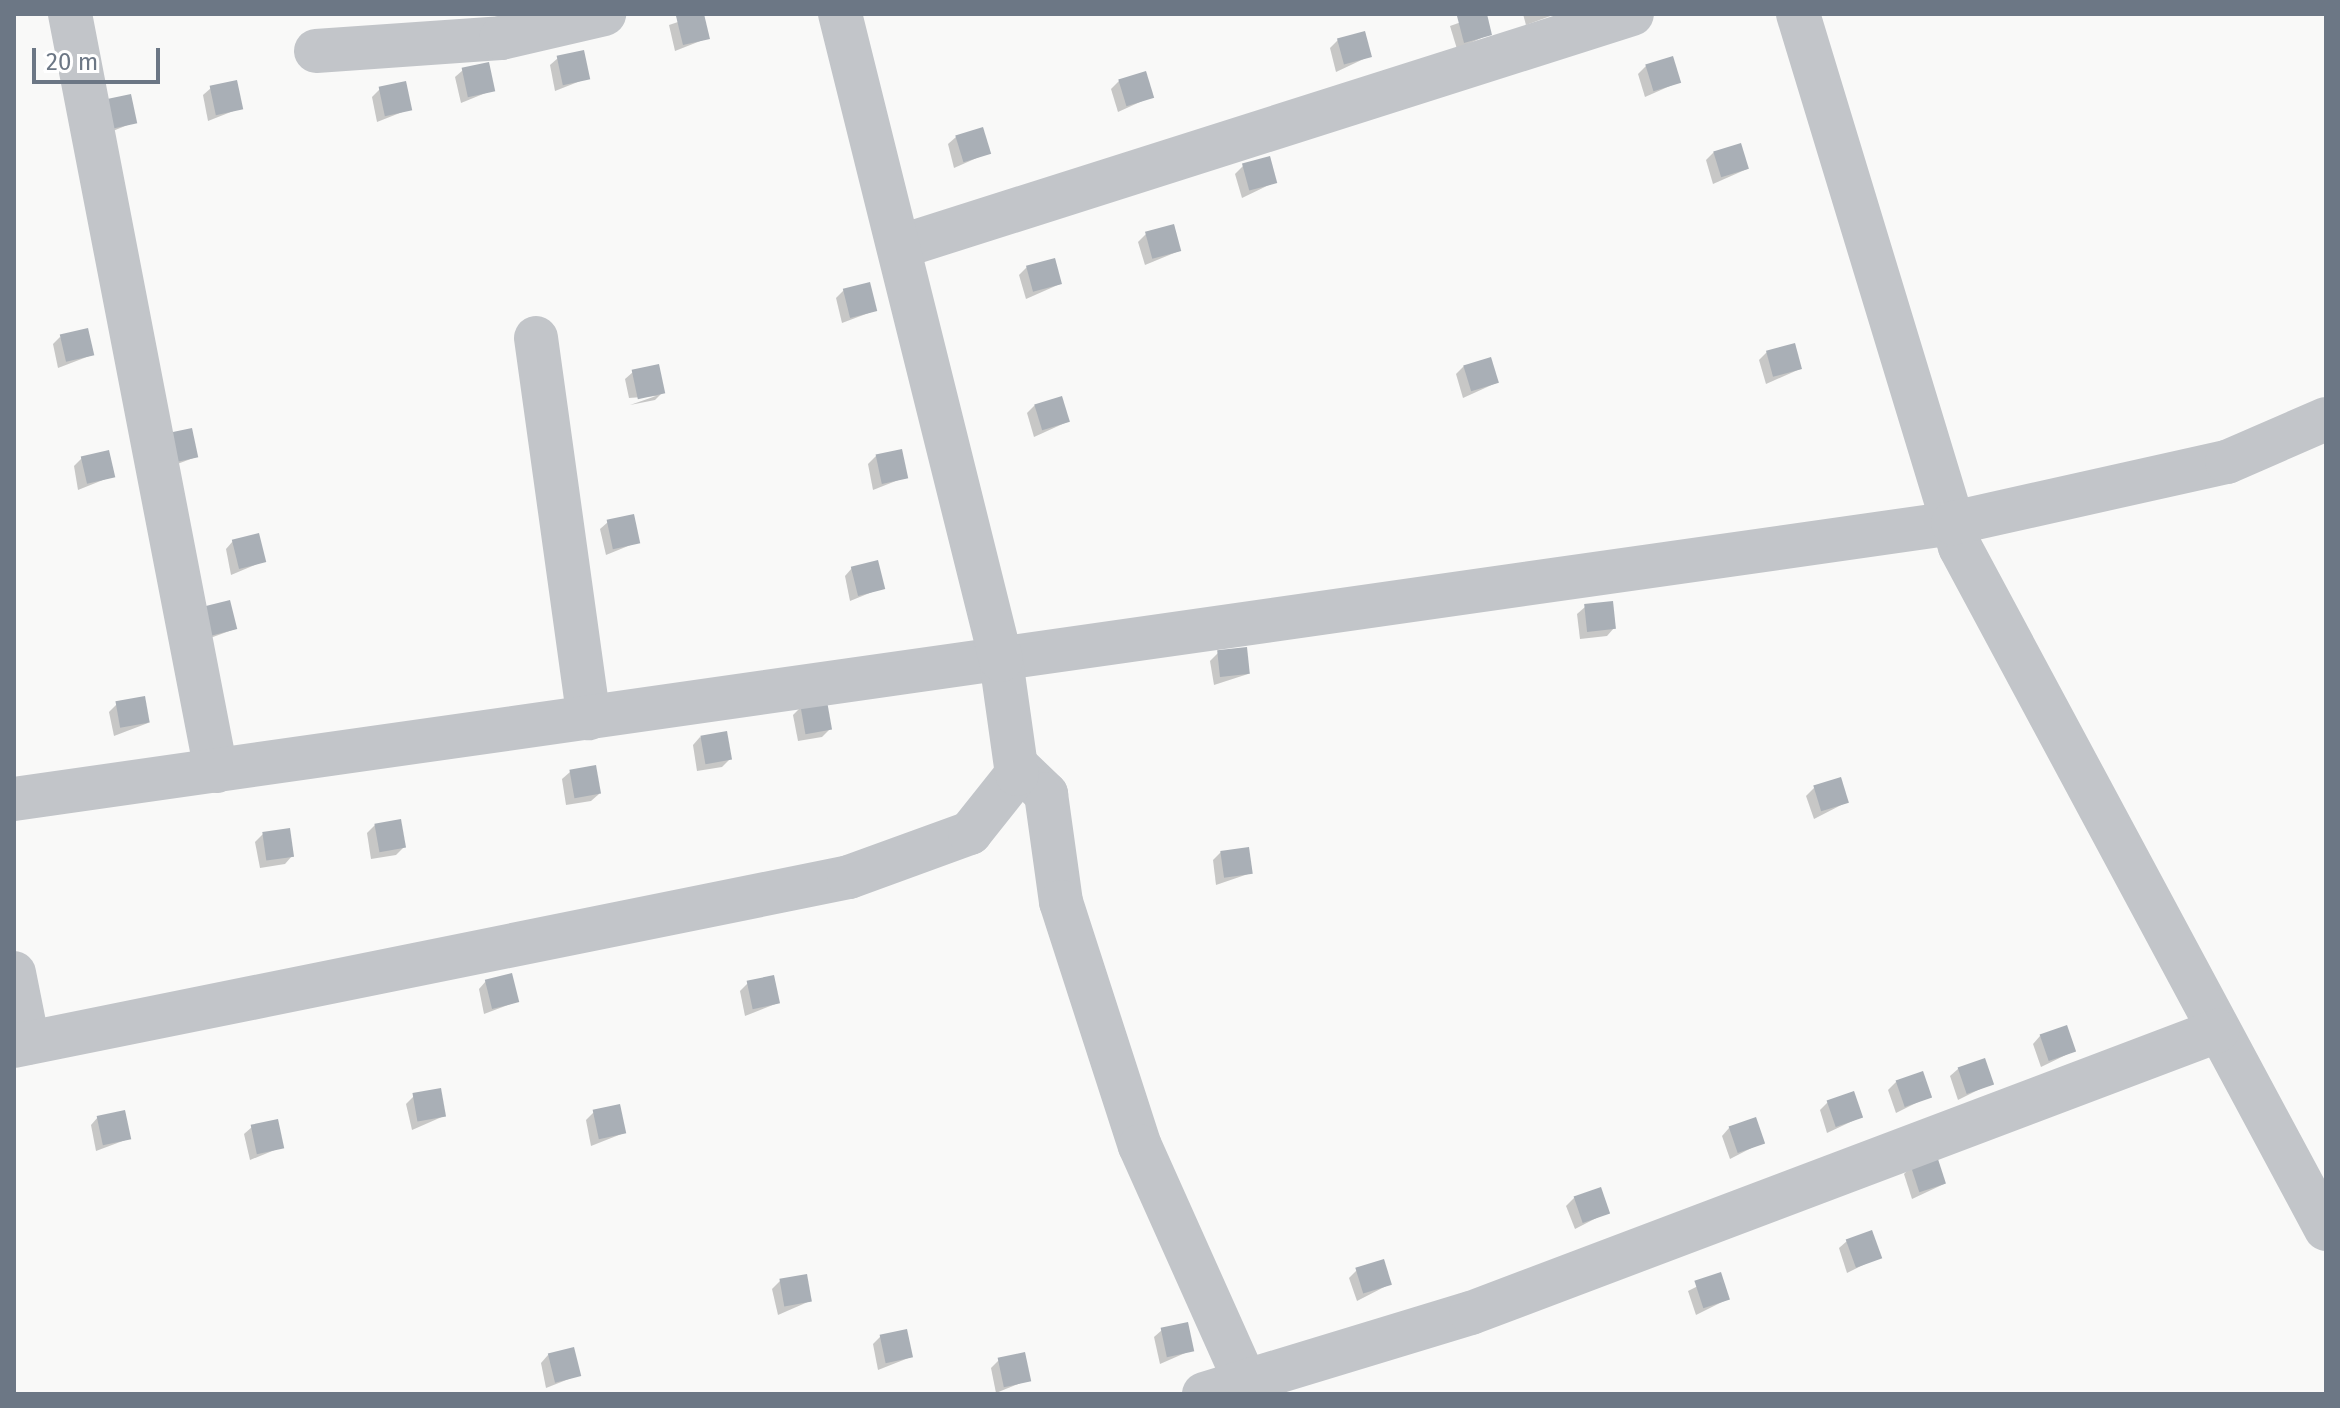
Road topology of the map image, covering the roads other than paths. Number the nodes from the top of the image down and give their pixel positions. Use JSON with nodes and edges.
{"nodes":[{"id":1,"x":70,"y":14,"type":"edge"},
{"id":2,"x":604,"y":14,"type":"edge"},
{"id":3,"x":840,"y":14,"type":"edge"},
{"id":4,"x":1632,"y":14,"type":"edge"},
{"id":5,"x":1798,"y":14,"type":"edge"},
{"id":6,"x":316,"y":51,"type":"dead end"},
{"id":7,"x":899,"y":247,"type":"junction"},
{"id":8,"x":536,"y":338,"type":"dead end"},
{"id":9,"x":2326,"y":419,"type":"edge"},
{"id":10,"x":1953,"y":523,"type":"junction"},
{"id":11,"x":1001,"y":660,"type":"junction"},
{"id":12,"x":589,"y":718,"type":"junction"},
{"id":13,"x":1016,"y":765,"type":"junction"},
{"id":14,"x":216,"y":771,"type":"junction"},
{"id":15,"x":14,"y":799,"type":"edge"},
{"id":16,"x":14,"y":973,"type":"edge"},
{"id":17,"x":2217,"y":1031,"type":"junction"},
{"id":18,"x":21,"y":1044,"type":"edge"},
{"id":19,"x":2326,"y":1229,"type":"edge"},
{"id":20,"x":1248,"y":1388,"type":"edge"},
{"id":21,"x":1204,"y":1394,"type":"edge"}],
"edges":[{"from":1,"to":14,"type":"lane"},
{"from":2,"to":6,"type":"lane"},
{"from":3,"to":7,"type":"lane"},
{"from":4,"to":7,"type":"lane"},
{"from":5,"to":10,"type":"lane"},
{"from":7,"to":11,"type":"lane"},
{"from":8,"to":12,"type":"lane"},
{"from":9,"to":10,"type":"lane"},
{"from":10,"to":11,"type":"lane"},
{"from":10,"to":17,"type":"lane"},
{"from":11,"to":12,"type":"lane"},
{"from":11,"to":13,"type":"lane"},
{"from":12,"to":14,"type":"lane"},
{"from":13,"to":18,"type":"lane"},
{"from":13,"to":20,"type":"lane"},
{"from":14,"to":15,"type":"lane"},
{"from":16,"to":18,"type":"lane"},
{"from":17,"to":19,"type":"lane"},
{"from":17,"to":20,"type":"lane"},
{"from":20,"to":21,"type":"lane"}]}
